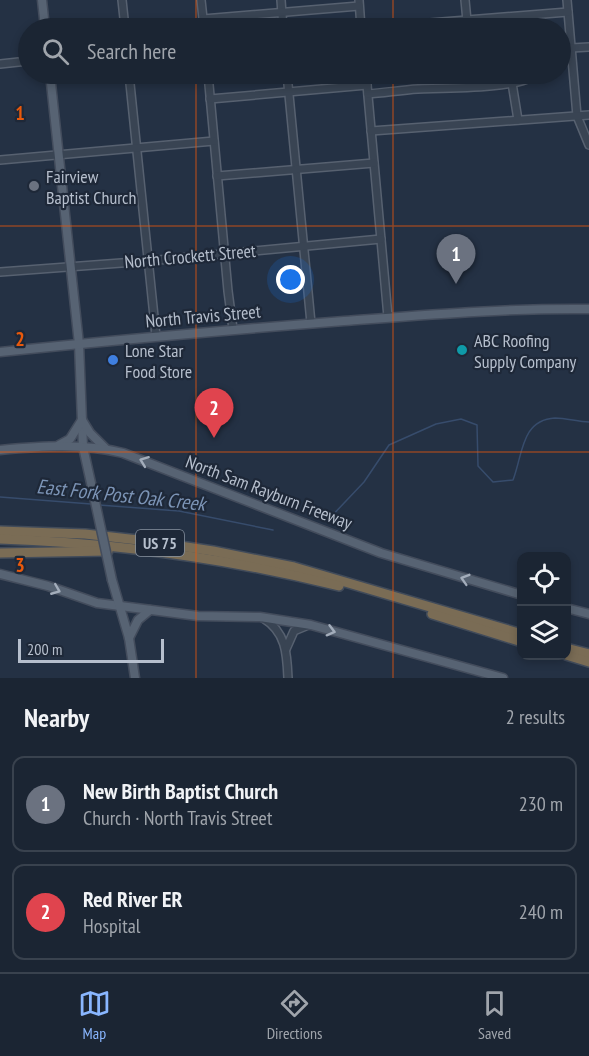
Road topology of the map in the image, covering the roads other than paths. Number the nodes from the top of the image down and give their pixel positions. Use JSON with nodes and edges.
{"nodes":[{"id":1,"x":42,"y":0,"type":"edge"},
{"id":2,"x":122,"y":0,"type":"edge"},
{"id":3,"x":201,"y":0,"type":"edge"},
{"id":4,"x":281,"y":0,"type":"edge"},
{"id":5,"x":465,"y":0,"type":"edge"},
{"id":6,"x":567,"y":0,"type":"edge"},
{"id":7,"x":359,"y":3,"type":"edge"},
{"id":8,"x":568,"y":12,"type":"junction"},
{"id":9,"x":282,"y":13,"type":"junction"},
{"id":10,"x":44,"y":18,"type":"edge"},
{"id":11,"x":124,"y":18,"type":"edge"},
{"id":12,"x":203,"y":18,"type":"edge"},
{"id":13,"x":216,"y":18,"type":"edge"},
{"id":14,"x":283,"y":18,"type":"edge"},
{"id":15,"x":361,"y":18,"type":"edge"},
{"id":16,"x":467,"y":18,"type":"edge"},
{"id":17,"x":501,"y":18,"type":"edge"},
{"id":18,"x":568,"y":18,"type":"edge"},
{"id":19,"x":589,"y":46,"type":"edge"},
{"id":20,"x":571,"y":48,"type":"joint"},
{"id":21,"x":18,"y":62,"type":"edge"},
{"id":22,"x":0,"y":64,"type":"edge"},
{"id":23,"x":51,"y":84,"type":"edge"},
{"id":24,"x":130,"y":84,"type":"edge"},
{"id":25,"x":209,"y":84,"type":"edge"},
{"id":26,"x":288,"y":84,"type":"edge"},
{"id":27,"x":499,"y":84,"type":"edge"},
{"id":28,"x":512,"y":84,"type":"edge"},
{"id":29,"x":367,"y":85,"type":"joint"},
{"id":30,"x":289,"y":92,"type":"junction"},
{"id":31,"x":368,"y":94,"type":"junction"},
{"id":32,"x":210,"y":99,"type":"junction"},
{"id":33,"x":589,"y":115,"type":"edge"},
{"id":34,"x":577,"y":116,"type":"junction"},
{"id":35,"x":518,"y":120,"type":"junction"},
{"id":36,"x":371,"y":131,"type":"junction"},
{"id":37,"x":214,"y":141,"type":"junction"},
{"id":38,"x":589,"y":145,"type":"edge"},
{"id":39,"x":135,"y":147,"type":"junction"},
{"id":40,"x":59,"y":155,"type":"junction"},
{"id":41,"x":0,"y":160,"type":"edge"},
{"id":42,"x":374,"y":163,"type":"junction"},
{"id":43,"x":296,"y":169,"type":"junction"},
{"id":44,"x":218,"y":176,"type":"junction"},
{"id":45,"x":381,"y":239,"type":"junction"},
{"id":46,"x":303,"y":246,"type":"junction"},
{"id":47,"x":225,"y":253,"type":"junction"},
{"id":48,"x":148,"y":261,"type":"junction"},
{"id":49,"x":70,"y":267,"type":"junction"},
{"id":50,"x":0,"y":272,"type":"edge"},
{"id":51,"x":589,"y":309,"type":"edge"},
{"id":52,"x":388,"y":317,"type":"junction"},
{"id":53,"x":311,"y":323,"type":"junction"},
{"id":54,"x":233,"y":329,"type":"junction"},
{"id":55,"x":156,"y":336,"type":"junction"},
{"id":56,"x":79,"y":344,"type":"junction"},
{"id":57,"x":0,"y":352,"type":"edge"},
{"id":58,"x":82,"y":420,"type":"junction"},
{"id":59,"x":56,"y":446,"type":"junction"},
{"id":60,"x":83,"y":447,"type":"junction"},
{"id":61,"x":105,"y":448,"type":"junction"},
{"id":62,"x":0,"y":450,"type":"edge"},
{"id":63,"x":0,"y":531,"type":"edge"},
{"id":64,"x":0,"y":539,"type":"edge"},
{"id":65,"x":149,"y":549,"type":"junction"},
{"id":66,"x":0,"y":553,"type":"edge"},
{"id":67,"x":0,"y":574,"type":"edge"},
{"id":68,"x":517,"y":594,"type":"edge"},
{"id":69,"x":118,"y":606,"type":"junction"},
{"id":70,"x":571,"y":609,"type":"edge"},
{"id":71,"x":150,"y":610,"type":"junction"},
{"id":72,"x":589,"y":614,"type":"edge"},
{"id":73,"x":260,"y":616,"type":"junction"},
{"id":74,"x":310,"y":625,"type":"junction"},
{"id":75,"x":517,"y":633,"type":"edge"},
{"id":76,"x":129,"y":638,"type":"junction"},
{"id":77,"x":517,"y":640,"type":"edge"},
{"id":78,"x":286,"y":649,"type":"junction"},
{"id":79,"x":571,"y":649,"type":"edge"},
{"id":80,"x":589,"y":654,"type":"edge"},
{"id":81,"x":571,"y":656,"type":"edge"},
{"id":82,"x":589,"y":662,"type":"edge"},
{"id":83,"x":135,"y":678,"type":"edge"},
{"id":84,"x":288,"y":678,"type":"edge"},
{"id":85,"x":503,"y":678,"type":"edge"}],
"edges":[{"from":1,"to":10,"type":"main road"},
{"from":2,"to":11,"type":"street"},
{"from":3,"to":12,"type":"street"},
{"from":4,"to":9,"type":"street"},
{"from":5,"to":16,"type":"street"},
{"from":6,"to":8,"type":"street"},
{"from":7,"to":9,"type":"street"},
{"from":7,"to":15,"type":"street"},
{"from":8,"to":17,"type":"street"},
{"from":8,"to":18,"type":"street"},
{"from":9,"to":13,"type":"street"},
{"from":9,"to":14,"type":"street"},
{"from":19,"to":20,"type":"street"},
{"from":20,"to":34,"type":"street"},
{"from":21,"to":22,"type":"street"},
{"from":23,"to":40,"type":"main road"},
{"from":24,"to":39,"type":"street"},
{"from":25,"to":32,"type":"street"},
{"from":26,"to":30,"type":"street"},
{"from":27,"to":31,"type":"street"},
{"from":28,"to":35,"type":"street"},
{"from":29,"to":30,"type":"street"},
{"from":29,"to":31,"type":"street"},
{"from":30,"to":32,"type":"street"},
{"from":30,"to":43,"type":"street"},
{"from":31,"to":36,"type":"street"},
{"from":32,"to":37,"type":"street"},
{"from":33,"to":34,"type":"street"},
{"from":34,"to":35,"type":"street"},
{"from":34,"to":38,"type":"street"},
{"from":35,"to":36,"type":"street"},
{"from":36,"to":42,"type":"street"},
{"from":37,"to":39,"type":"street"},
{"from":37,"to":44,"type":"street"},
{"from":39,"to":40,"type":"street"},
{"from":39,"to":48,"type":"street"},
{"from":40,"to":41,"type":"street"},
{"from":40,"to":49,"type":"main road"},
{"from":42,"to":43,"type":"street"},
{"from":42,"to":45,"type":"street"},
{"from":43,"to":44,"type":"street"},
{"from":43,"to":46,"type":"street"},
{"from":44,"to":47,"type":"street"},
{"from":45,"to":46,"type":"street","name":"North Crockett Street"},
{"from":45,"to":52,"type":"street"},
{"from":46,"to":47,"type":"street","name":"North Crockett Street"},
{"from":46,"to":53,"type":"street"},
{"from":47,"to":48,"type":"street","name":"North Crockett Street"},
{"from":47,"to":54,"type":"street"},
{"from":48,"to":49,"type":"street","name":"North Crockett Street"},
{"from":48,"to":55,"type":"street"},
{"from":49,"to":50,"type":"street","name":"North Crockett Street"},
{"from":49,"to":56,"type":"main road"},
{"from":51,"to":52,"type":"main road","name":"North Travis Street"},
{"from":52,"to":53,"type":"main road","name":"North Travis Street"},
{"from":53,"to":54,"type":"main road","name":"North Travis Street"},
{"from":54,"to":55,"type":"main road","name":"North Travis Street"},
{"from":55,"to":56,"type":"main road","name":"North Travis Street"},
{"from":56,"to":57,"type":"main road","name":"North Travis Street"},
{"from":56,"to":58,"type":"main road"},
{"from":58,"to":59,"type":"main road"},
{"from":58,"to":60,"type":"main road"},
{"from":58,"to":61,"type":"main road"},
{"from":59,"to":60,"type":"main road","name":"North Sam Rayburn Freeway"},
{"from":59,"to":62,"type":"main road","name":"North Sam Rayburn Freeway"},
{"from":60,"to":61,"type":"main road","name":"North Sam Rayburn Freeway"},
{"from":60,"to":69,"type":"main road","bridge":true},
{"from":68,"to":61,"type":"main road","name":"North Sam Rayburn Freeway","one_way":true},
{"from":63,"to":75,"type":"highway","number":"US 75"},
{"from":64,"to":65,"type":"highway","number":"US 75"},
{"from":65,"to":66,"type":"highway"},
{"from":65,"to":77,"type":"highway","number":"US 75"},
{"from":67,"to":69,"type":"main road","one_way":true},
{"from":69,"to":71,"type":"main road"},
{"from":69,"to":76,"type":"main road"},
{"from":70,"to":72,"type":"main road"},
{"from":71,"to":73,"type":"main road"},
{"from":71,"to":76,"type":"main road"},
{"from":73,"to":74,"type":"main road"},
{"from":73,"to":78,"type":"street"},
{"from":74,"to":78,"type":"street"},
{"from":74,"to":85,"type":"main road","one_way":true},
{"from":76,"to":83,"type":"main road"},
{"from":78,"to":84,"type":"street"},
{"from":79,"to":80,"type":"highway"},
{"from":81,"to":82,"type":"highway"}]}
